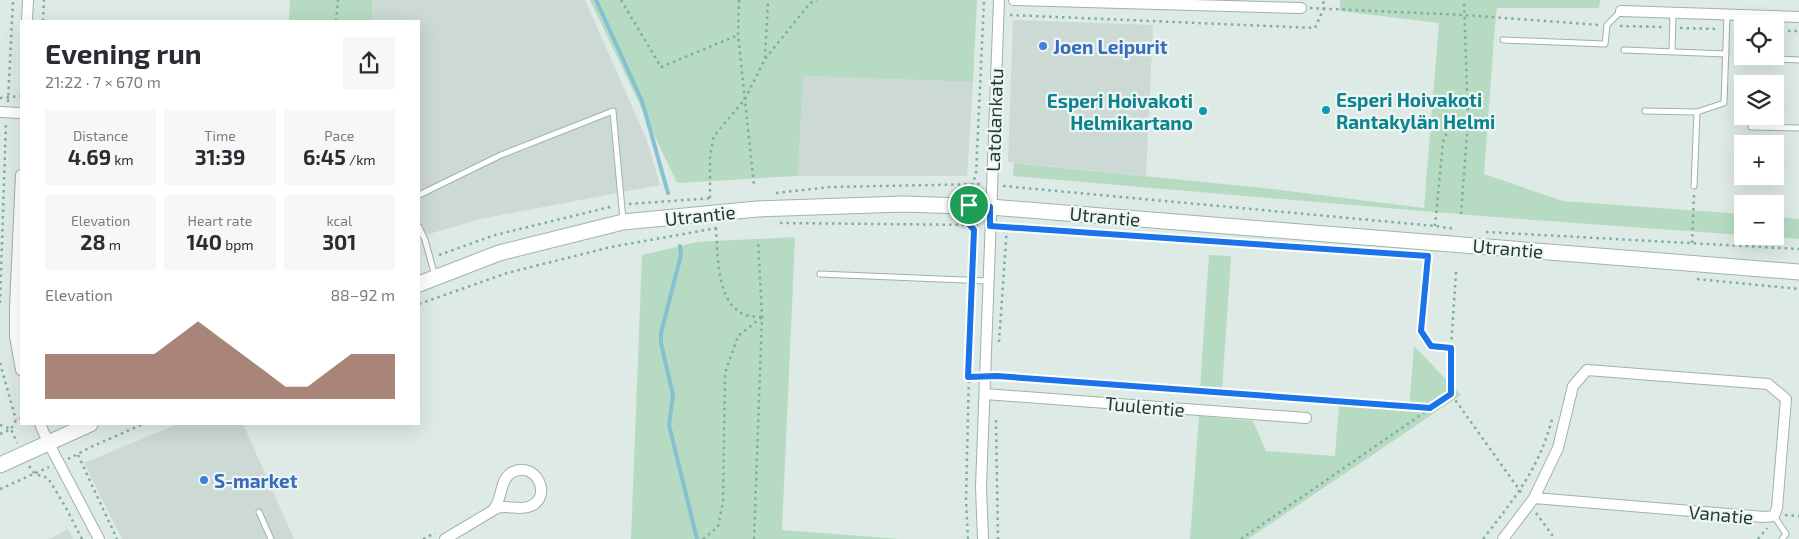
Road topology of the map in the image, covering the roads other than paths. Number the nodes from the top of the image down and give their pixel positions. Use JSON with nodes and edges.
{"nodes":[{"id":1,"x":28,"y":0,"type":"edge"},
{"id":2,"x":999,"y":0,"type":"edge"},
{"id":3,"x":1014,"y":0,"type":"edge"},
{"id":4,"x":1301,"y":8,"type":"road end"},
{"id":5,"x":1621,"y":11,"type":"joint"},
{"id":6,"x":1673,"y":13,"type":"junction"},
{"id":7,"x":1728,"y":14,"type":"junction"},
{"id":8,"x":1799,"y":17,"type":"edge"},
{"id":9,"x":27,"y":20,"type":"edge"},
{"id":10,"x":1503,"y":40,"type":"dead end"},
{"id":11,"x":1624,"y":50,"type":"dead end"},
{"id":12,"x":1672,"y":52,"type":"junction"},
{"id":13,"x":1726,"y":54,"type":"junction"},
{"id":14,"x":1784,"y":59,"type":"edge"},
{"id":15,"x":1799,"y":60,"type":"edge"},
{"id":16,"x":1645,"y":111,"type":"dead end"},
{"id":17,"x":3,"y":112,"type":"edge"},
{"id":18,"x":1697,"y":112,"type":"junction"},
{"id":19,"x":20,"y":113,"type":"edge"},
{"id":20,"x":1751,"y":127,"type":"dead end"},
{"id":21,"x":1799,"y":128,"type":"edge"},
{"id":22,"x":1694,"y":186,"type":"road end"},
{"id":23,"x":420,"y":194,"type":"edge"},
{"id":24,"x":20,"y":200,"type":"edge"},
{"id":25,"x":990,"y":207,"type":"junction"},
{"id":26,"x":623,"y":222,"type":"junction"},
{"id":27,"x":420,"y":229,"type":"edge"},
{"id":28,"x":1799,"y":272,"type":"edge"},
{"id":29,"x":820,"y":274,"type":"dead end"},
{"id":30,"x":435,"y":278,"type":"junction"},
{"id":31,"x":988,"y":281,"type":"junction"},
{"id":32,"x":420,"y":284,"type":"edge"},
{"id":33,"x":20,"y":363,"type":"edge"},
{"id":34,"x":985,"y":394,"type":"junction"},
{"id":35,"x":1306,"y":418,"type":"dead end"},
{"id":36,"x":40,"y":425,"type":"edge"},
{"id":37,"x":88,"y":425,"type":"edge"},
{"id":38,"x":48,"y":442,"type":"junction"},
{"id":39,"x":0,"y":465,"type":"edge"},
{"id":40,"x":503,"y":488,"type":"junction"},
{"id":41,"x":1532,"y":501,"type":"junction"},
{"id":42,"x":517,"y":508,"type":"junction"},
{"id":43,"x":493,"y":510,"type":"junction"},
{"id":44,"x":259,"y":512,"type":"dead end"},
{"id":45,"x":1774,"y":516,"type":"junction"},
{"id":46,"x":99,"y":539,"type":"edge"},
{"id":47,"x":271,"y":539,"type":"edge"},
{"id":48,"x":445,"y":539,"type":"edge"},
{"id":49,"x":983,"y":539,"type":"edge"},
{"id":50,"x":1503,"y":539,"type":"edge"},
{"id":51,"x":1782,"y":539,"type":"edge"}],
"edges":[{"from":1,"to":9,"type":"street"},
{"from":2,"to":25,"type":"street","name":"Latolankatu"},
{"from":3,"to":4,"type":"street"},
{"from":5,"to":6,"type":"street"},
{"from":5,"to":10,"type":"lane"},
{"from":6,"to":7,"type":"street"},
{"from":6,"to":12,"type":"lane"},
{"from":7,"to":8,"type":"street"},
{"from":7,"to":13,"type":"lane"},
{"from":11,"to":12,"type":"lane"},
{"from":12,"to":13,"type":"lane"},
{"from":13,"to":18,"type":"lane"},
{"from":14,"to":15,"type":"lane"},
{"from":16,"to":18,"type":"lane"},
{"from":17,"to":19,"type":"street"},
{"from":18,"to":22,"type":"lane"},
{"from":20,"to":21,"type":"lane"},
{"from":23,"to":26,"type":"lane"},
{"from":24,"to":33,"type":"street"},
{"from":25,"to":26,"type":"main road","name":"Utrantie"},
{"from":25,"to":28,"type":"main road","name":"Utrantie"},
{"from":25,"to":31,"type":"street","name":"Latolankatu"},
{"from":26,"to":30,"type":"main road","name":"Utrantie"},
{"from":27,"to":30,"type":"lane"},
{"from":29,"to":31,"type":"lane"},
{"from":30,"to":32,"type":"main road","name":"Utrantie"},
{"from":31,"to":34,"type":"street","name":"Latolankatu"},
{"from":34,"to":35,"type":"street","name":"Tuulentie"},
{"from":34,"to":49,"type":"street","name":"Latolankatu"},
{"from":36,"to":38,"type":"street"},
{"from":37,"to":38,"type":"main road"},
{"from":38,"to":39,"type":"main road"},
{"from":38,"to":46,"type":"street"},
{"from":40,"to":42,"type":"street"},
{"from":40,"to":42,"type":"street"},
{"from":40,"to":43,"type":"street"},
{"from":41,"to":45,"type":"street","name":"Vanatie"},
{"from":41,"to":45,"type":"street","name":"Vanatie"},
{"from":41,"to":50,"type":"street"},
{"from":42,"to":43,"type":"street"},
{"from":43,"to":48,"type":"street"},
{"from":44,"to":47,"type":"lane"},
{"from":45,"to":51,"type":"lane"}]}
